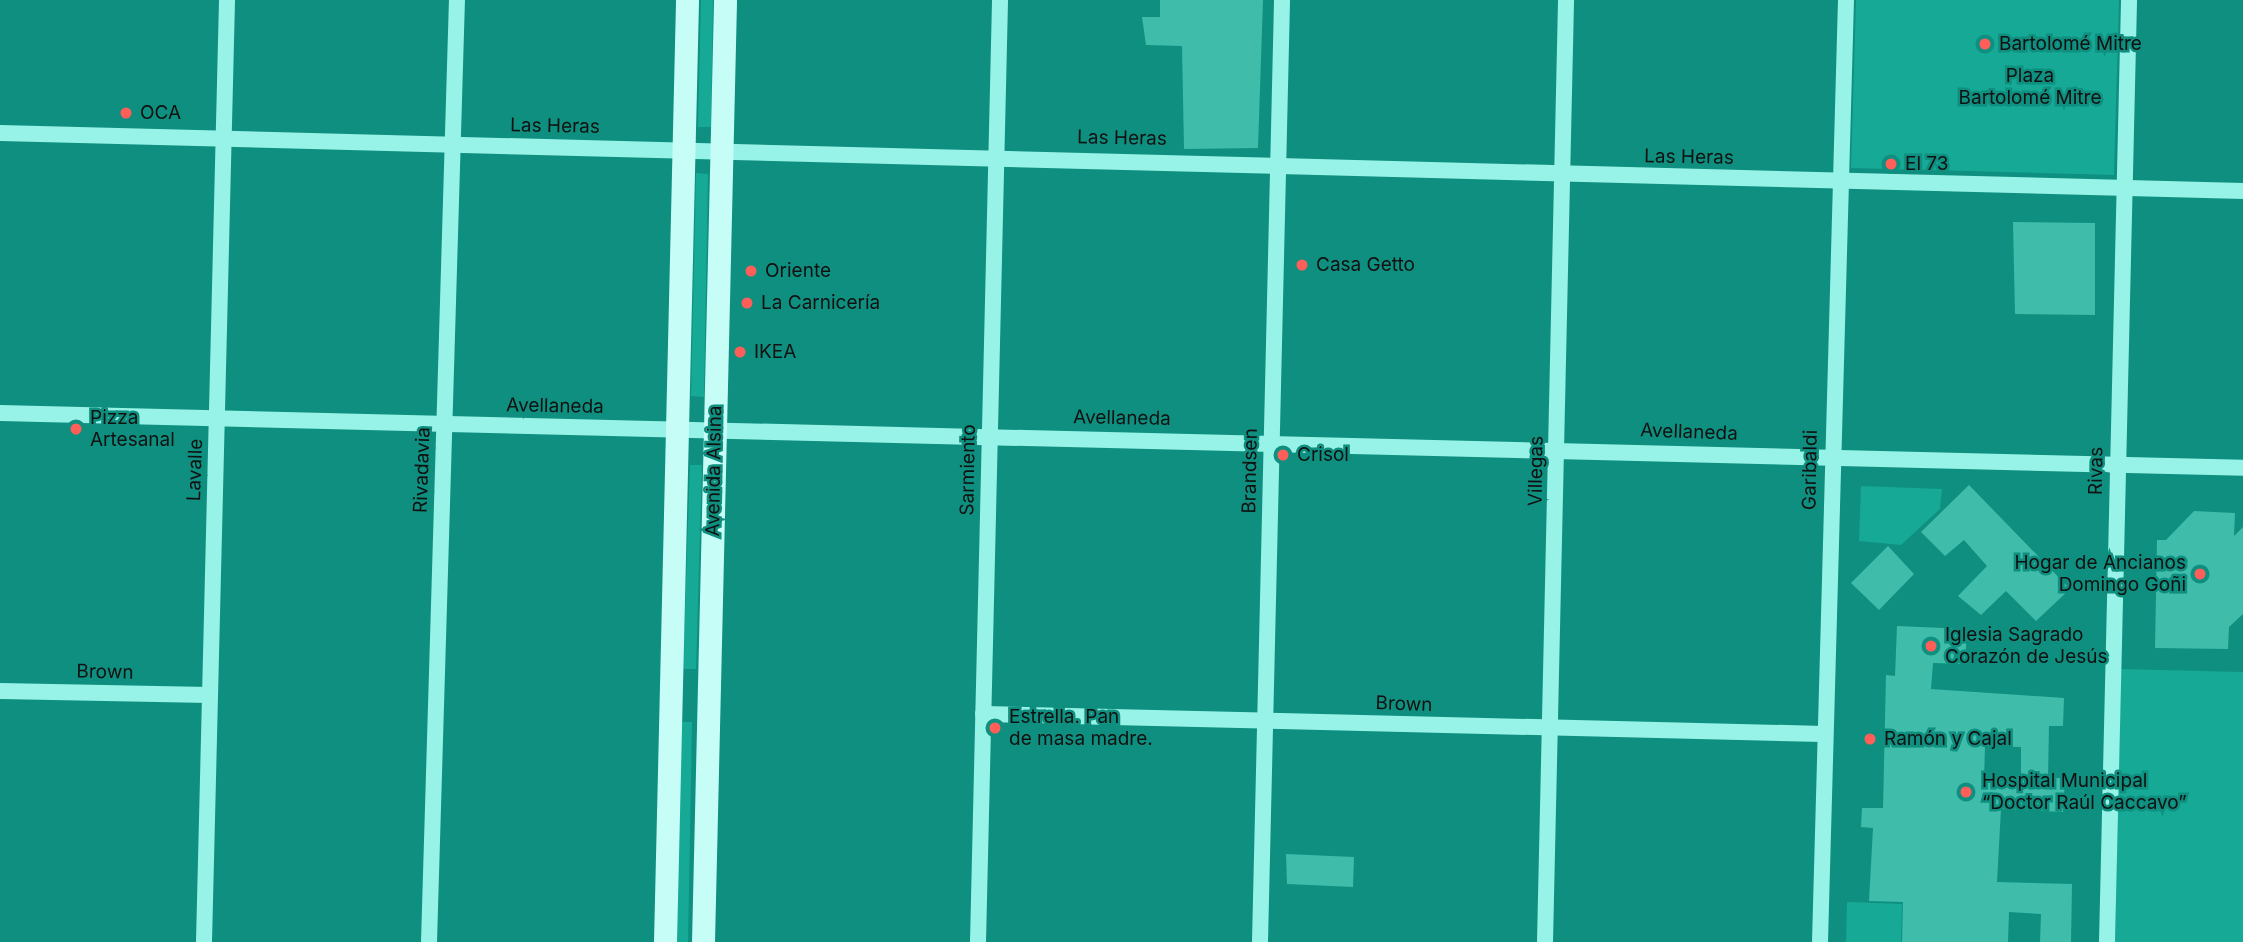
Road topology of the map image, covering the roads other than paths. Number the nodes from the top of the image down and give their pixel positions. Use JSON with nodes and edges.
{"nodes":[{"id":1,"x":227,"y":0,"type":"edge"},
{"id":2,"x":457,"y":0,"type":"edge"},
{"id":3,"x":687,"y":0,"type":"edge"},
{"id":4,"x":725,"y":0,"type":"edge"},
{"id":5,"x":1000,"y":0,"type":"edge"},
{"id":6,"x":1282,"y":0,"type":"edge"},
{"id":7,"x":1566,"y":0,"type":"edge"},
{"id":8,"x":1846,"y":0,"type":"edge"},
{"id":9,"x":2129,"y":0,"type":"edge"},
{"id":10,"x":0,"y":133,"type":"edge"},
{"id":11,"x":221,"y":141,"type":"junction"},
{"id":12,"x":452,"y":145,"type":"junction"},
{"id":13,"x":684,"y":150,"type":"junction"},
{"id":14,"x":722,"y":151,"type":"junction"},
{"id":15,"x":996,"y":157,"type":"junction"},
{"id":16,"x":1278,"y":163,"type":"junction"},
{"id":17,"x":1563,"y":175,"type":"junction"},
{"id":18,"x":1840,"y":180,"type":"junction"},
{"id":19,"x":2123,"y":187,"type":"junction"},
{"id":20,"x":2243,"y":191,"type":"edge"},
{"id":21,"x":0,"y":413,"type":"edge"},
{"id":22,"x":217,"y":418,"type":"junction"},
{"id":23,"x":445,"y":425,"type":"junction"},
{"id":24,"x":679,"y":430,"type":"junction"},
{"id":25,"x":715,"y":430,"type":"junction"},
{"id":26,"x":990,"y":436,"type":"junction"},
{"id":27,"x":1272,"y":443,"type":"junction"},
{"id":28,"x":1558,"y":449,"type":"junction"},
{"id":29,"x":1831,"y":457,"type":"junction"},
{"id":30,"x":2118,"y":462,"type":"junction"},
{"id":31,"x":2243,"y":468,"type":"edge"},
{"id":32,"x":0,"y":691,"type":"edge"},
{"id":33,"x":672,"y":694,"type":"junction"},
{"id":34,"x":209,"y":695,"type":"junction"},
{"id":35,"x":709,"y":695,"type":"junction"},
{"id":36,"x":983,"y":714,"type":"junction"},
{"id":37,"x":1266,"y":720,"type":"junction"},
{"id":38,"x":1550,"y":730,"type":"junction"},
{"id":39,"x":1825,"y":734,"type":"junction"},
{"id":40,"x":204,"y":942,"type":"edge"},
{"id":41,"x":429,"y":942,"type":"edge"},
{"id":42,"x":665,"y":942,"type":"edge"},
{"id":43,"x":703,"y":942,"type":"edge"},
{"id":44,"x":978,"y":942,"type":"edge"},
{"id":45,"x":1261,"y":942,"type":"edge"},
{"id":46,"x":1545,"y":942,"type":"edge"},
{"id":47,"x":1820,"y":942,"type":"edge"},
{"id":48,"x":2107,"y":942,"type":"edge"}],
"edges":[{"from":1,"to":11,"type":"street","name":"Lavalle"},
{"from":2,"to":12,"type":"street","name":"Rivadavia"},
{"from":3,"to":13,"type":"main road","name":"Avenida Alsina"},
{"from":4,"to":14,"type":"main road","name":"Avenida Alsina"},
{"from":5,"to":15,"type":"street","name":"Sarmiento"},
{"from":6,"to":16,"type":"street","name":"Brandsen"},
{"from":7,"to":17,"type":"street","name":"Villegas"},
{"from":8,"to":18,"type":"street","name":"Garibaldi"},
{"from":9,"to":19,"type":"street","name":"Rivas"},
{"from":10,"to":11,"type":"street","name":"Las Heras"},
{"from":11,"to":12,"type":"street","name":"Las Heras"},
{"from":11,"to":22,"type":"street","name":"Lavalle"},
{"from":12,"to":13,"type":"street","name":"Las Heras"},
{"from":12,"to":23,"type":"street","name":"Rivadavia"},
{"from":13,"to":14,"type":"street","name":"Las Heras"},
{"from":13,"to":24,"type":"main road","name":"Avenida Alsina"},
{"from":14,"to":15,"type":"street","name":"Las Heras"},
{"from":14,"to":25,"type":"main road","name":"Avenida Alsina"},
{"from":15,"to":16,"type":"street","name":"Las Heras"},
{"from":15,"to":26,"type":"street","name":"Sarmiento"},
{"from":16,"to":17,"type":"street","name":"Las Heras"},
{"from":16,"to":27,"type":"street","name":"Brandsen"},
{"from":17,"to":18,"type":"street","name":"Las Heras"},
{"from":17,"to":28,"type":"street","name":"Villegas"},
{"from":18,"to":19,"type":"street","name":"Las Heras"},
{"from":18,"to":29,"type":"street","name":"Garibaldi"},
{"from":19,"to":20,"type":"street","name":"Las Heras"},
{"from":19,"to":30,"type":"street","name":"Rivas"},
{"from":21,"to":22,"type":"street","name":"Avellaneda"},
{"from":22,"to":23,"type":"street","name":"Avellaneda"},
{"from":22,"to":34,"type":"street","name":"Lavalle"},
{"from":23,"to":24,"type":"street","name":"Avellaneda"},
{"from":23,"to":41,"type":"street","name":"Rivadavia"},
{"from":24,"to":25,"type":"street","name":"Avellaneda"},
{"from":24,"to":33,"type":"main road","name":"Avenida Alsina"},
{"from":25,"to":26,"type":"street","name":"Avellaneda"},
{"from":25,"to":35,"type":"main road","name":"Avenida Alsina"},
{"from":26,"to":27,"type":"street","name":"Avellaneda"},
{"from":26,"to":36,"type":"street","name":"Sarmiento"},
{"from":27,"to":28,"type":"street","name":"Avellaneda"},
{"from":27,"to":37,"type":"street","name":"Brandsen"},
{"from":28,"to":29,"type":"street","name":"Avellaneda"},
{"from":28,"to":38,"type":"street","name":"Villegas"},
{"from":29,"to":30,"type":"street","name":"Avellaneda"},
{"from":29,"to":39,"type":"street","name":"Garibaldi"},
{"from":30,"to":31,"type":"street","name":"Avellaneda"},
{"from":30,"to":48,"type":"street","name":"Rivas"},
{"from":32,"to":34,"type":"street","name":"Brown"},
{"from":33,"to":35,"type":"main road"},
{"from":33,"to":42,"type":"main road","name":"Avenida Alsina"},
{"from":34,"to":40,"type":"street","name":"Lavalle"},
{"from":35,"to":43,"type":"main road","name":"Avenida Alsina"},
{"from":36,"to":37,"type":"street","name":"Brown"},
{"from":36,"to":44,"type":"street","name":"Sarmiento"},
{"from":37,"to":38,"type":"street","name":"Brown"},
{"from":37,"to":45,"type":"street","name":"Brandsen"},
{"from":38,"to":39,"type":"street","name":"Brown"},
{"from":38,"to":46,"type":"street","name":"Villegas"},
{"from":39,"to":47,"type":"street","name":"Garibaldi"}]}
